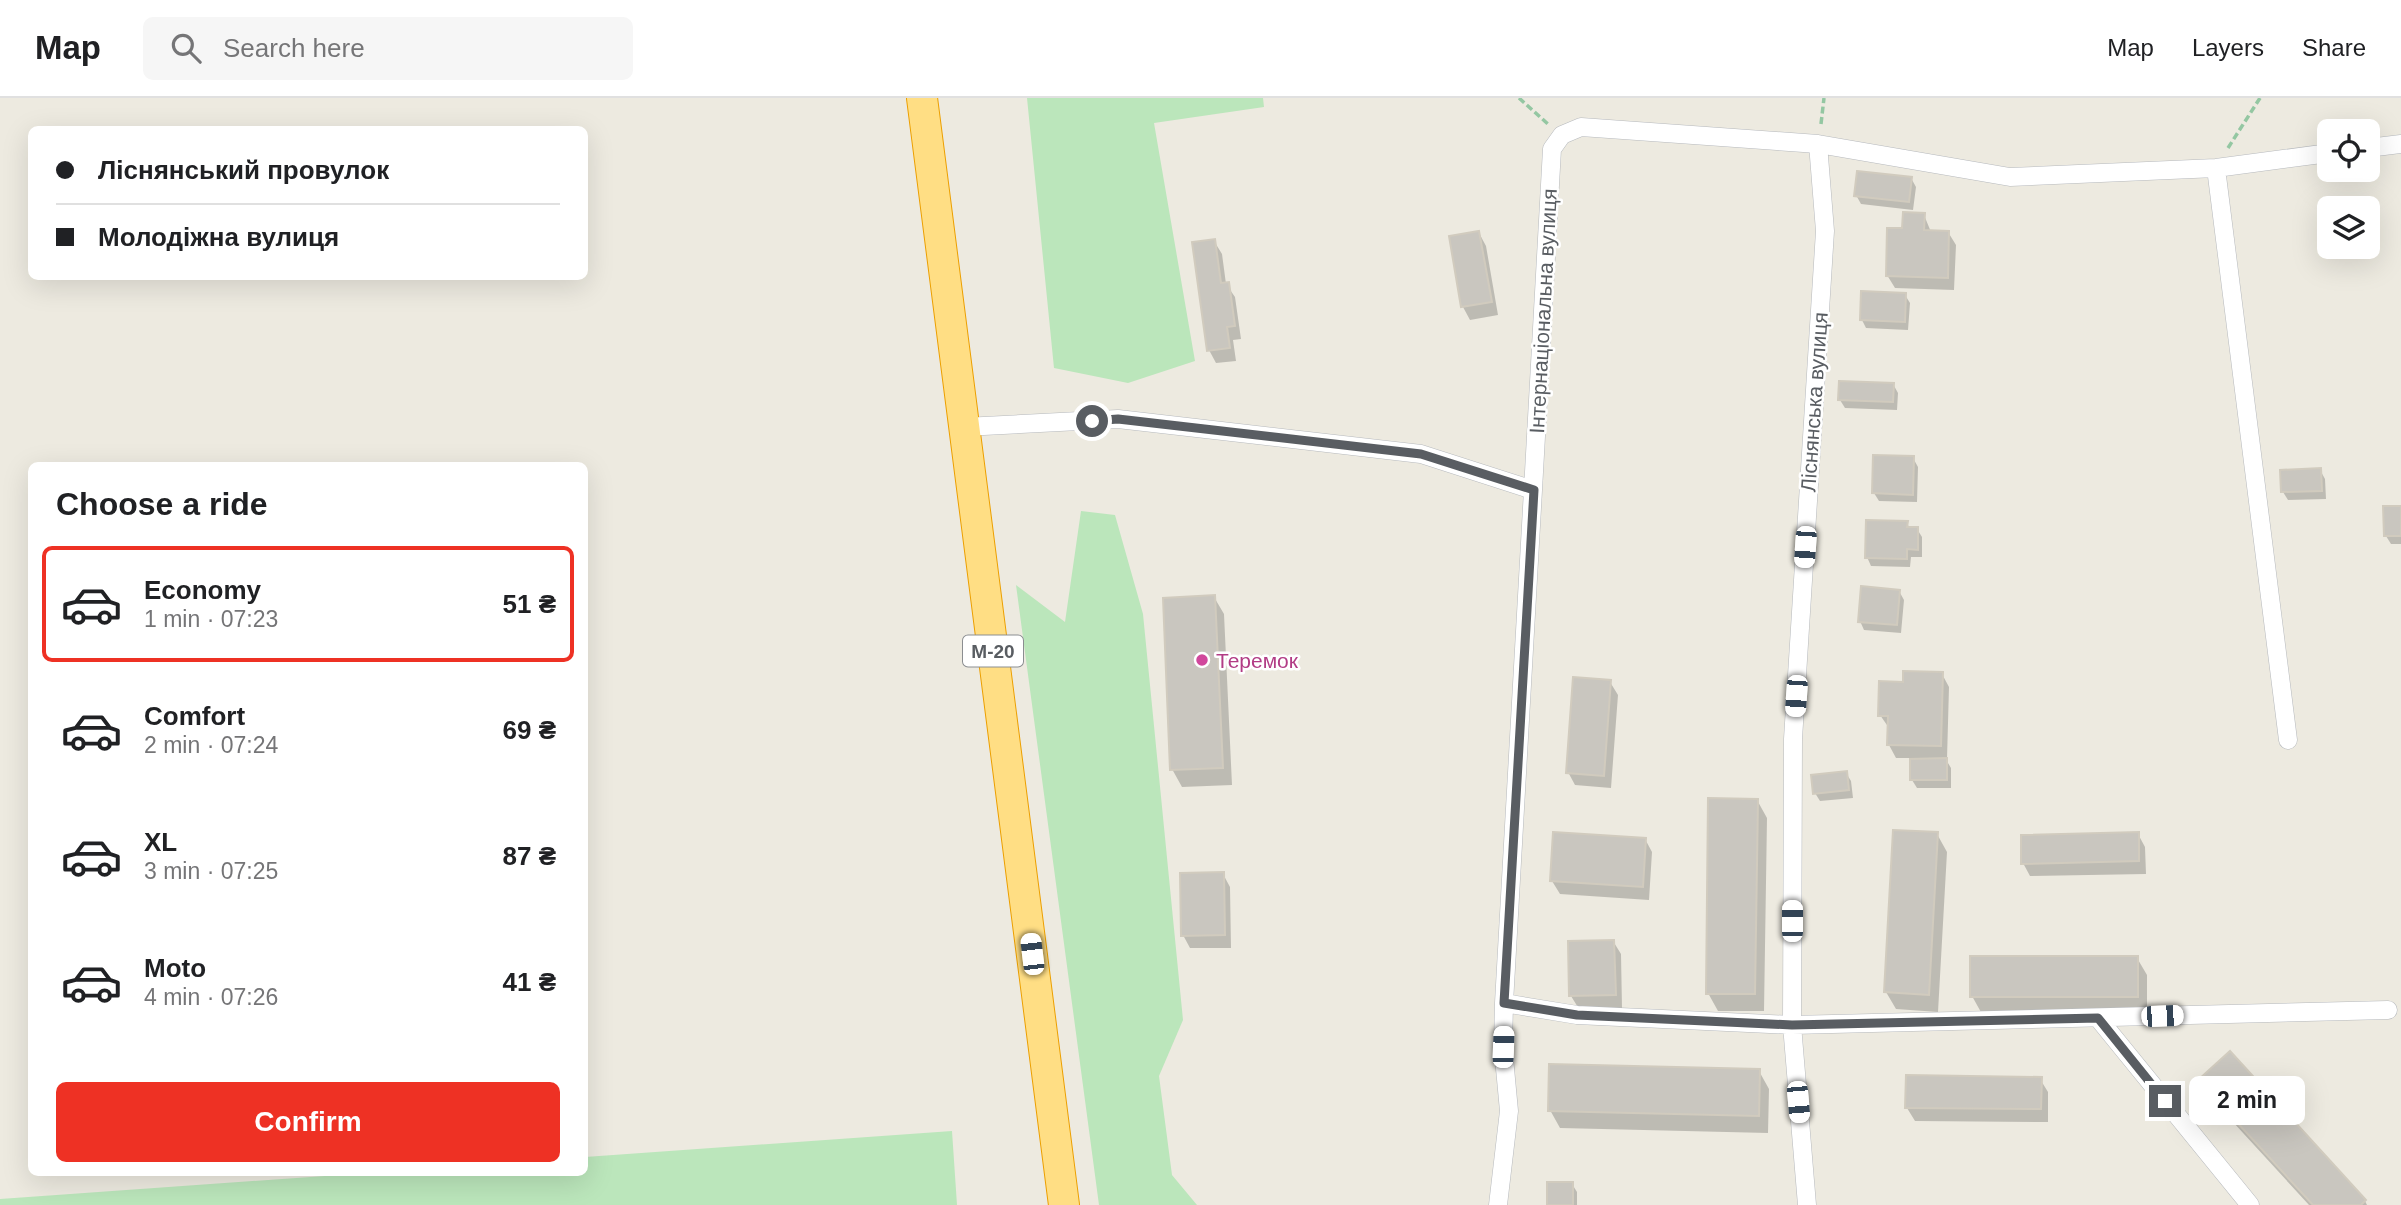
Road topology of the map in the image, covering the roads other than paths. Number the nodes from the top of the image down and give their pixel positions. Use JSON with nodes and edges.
{"nodes":[{"id":1,"x":922,"y":98,"type":"edge"},
{"id":2,"x":1818,"y":144,"type":"junction"},
{"id":3,"x":2401,"y":144,"type":"edge"},
{"id":4,"x":2380,"y":147,"type":"edge"},
{"id":5,"x":2317,"y":155,"type":"edge"},
{"id":6,"x":2216,"y":168,"type":"junction"},
{"id":7,"x":964,"y":427,"type":"junction"},
{"id":8,"x":1534,"y":490,"type":"junction"},
{"id":9,"x":2288,"y":740,"type":"dead end"},
{"id":10,"x":1504,"y":1003,"type":"junction"},
{"id":11,"x":2388,"y":1010,"type":"dead end"},
{"id":12,"x":2098,"y":1018,"type":"junction"},
{"id":13,"x":1792,"y":1025,"type":"junction"},
{"id":14,"x":1063,"y":1205,"type":"edge"},
{"id":15,"x":1498,"y":1205,"type":"edge"},
{"id":16,"x":1807,"y":1205,"type":"edge"},
{"id":17,"x":2250,"y":1205,"type":"edge"}],
"edges":[{"from":1,"to":7,"type":"highway","number":"М-20"},
{"from":2,"to":6,"type":"street"},
{"from":2,"to":8,"type":"street","name":"Інтернаціональна вулиця"},
{"from":2,"to":13,"type":"street","name":"Ліснянська вулиця"},
{"from":3,"to":4,"type":"street"},
{"from":5,"to":6,"type":"street"},
{"from":6,"to":9,"type":"street"},
{"from":7,"to":8,"type":"street"},
{"from":7,"to":14,"type":"highway","number":"М-20"},
{"from":8,"to":10,"type":"street","name":"Інтернаціональна вулиця"},
{"from":10,"to":13,"type":"street"},
{"from":10,"to":15,"type":"street","name":"Інтернаціональна вулиця"},
{"from":11,"to":12,"type":"street"},
{"from":12,"to":13,"type":"street"},
{"from":12,"to":17,"type":"street"},
{"from":13,"to":16,"type":"street","name":"Ліснянська вулиця"}]}
